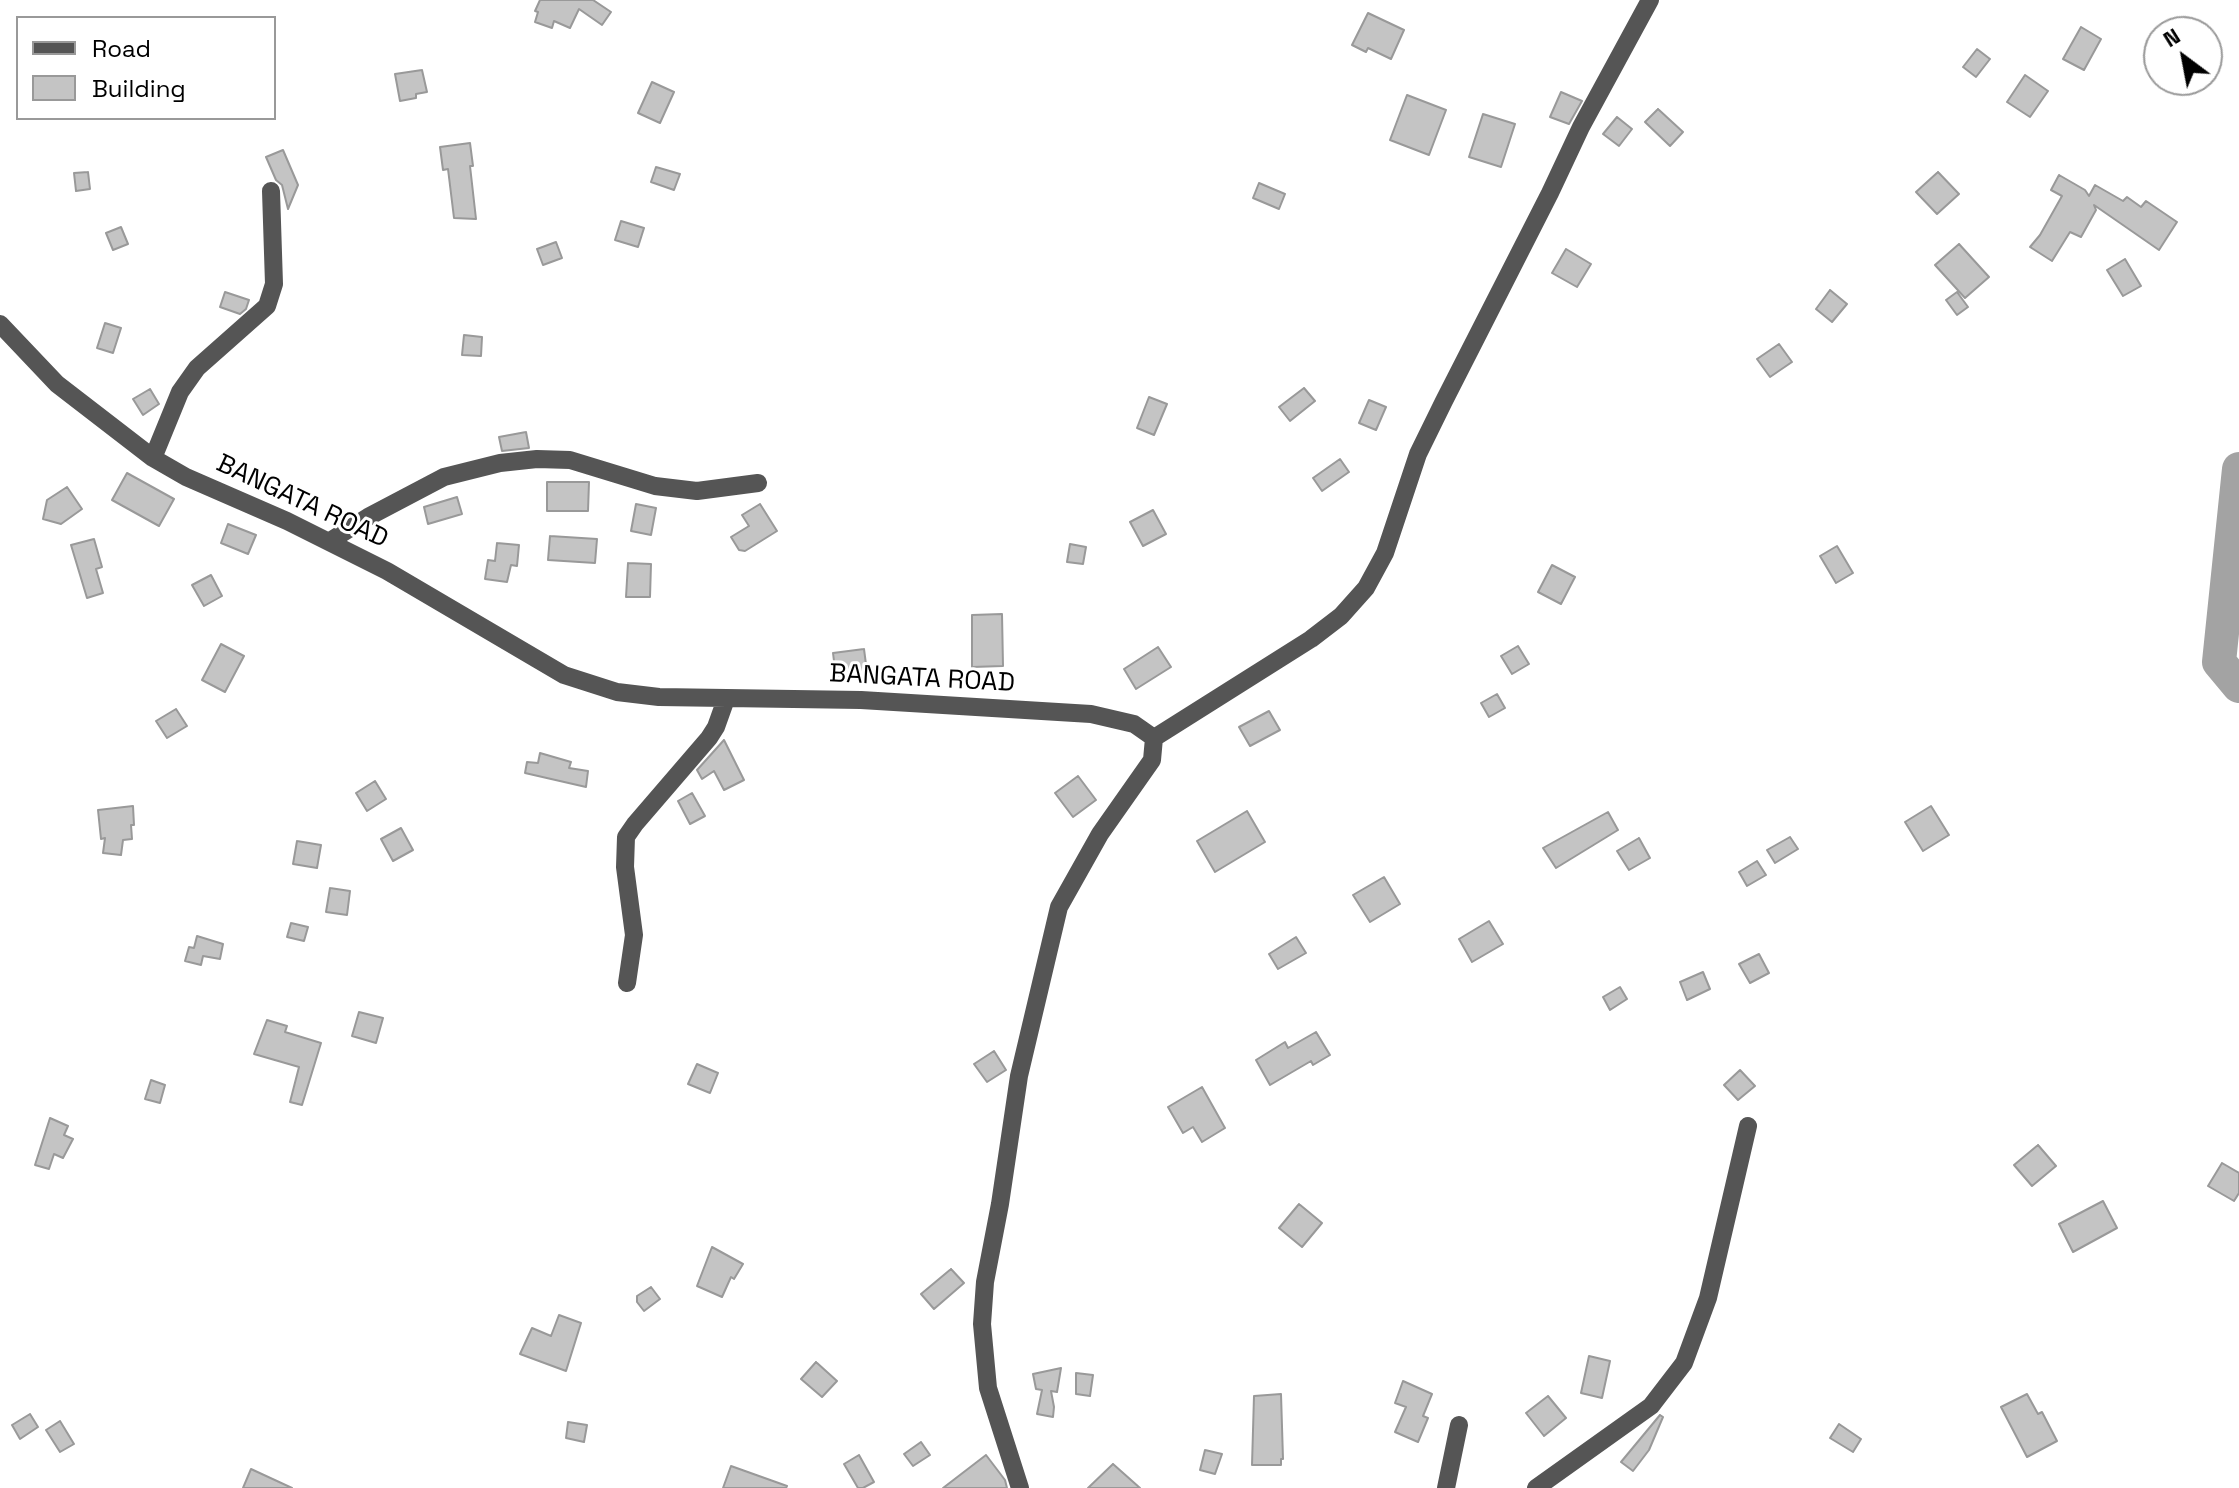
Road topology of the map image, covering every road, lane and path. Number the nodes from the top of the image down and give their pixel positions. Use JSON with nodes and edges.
{"nodes":[{"id":1,"x":1650,"y":0,"type":"edge"},
{"id":2,"x":271,"y":191,"type":"dead end"},
{"id":3,"x":0,"y":324,"type":"edge"},
{"id":4,"x":153,"y":458,"type":"junction"},
{"id":5,"x":758,"y":483,"type":"dead end"},
{"id":6,"x":330,"y":541,"type":"junction"},
{"id":7,"x":726,"y":699,"type":"junction"},
{"id":8,"x":1154,"y":738,"type":"junction"},
{"id":9,"x":627,"y":983,"type":"dead end"},
{"id":10,"x":1748,"y":1126,"type":"dead end"},
{"id":11,"x":1459,"y":1425,"type":"dead end"},
{"id":12,"x":1020,"y":1488,"type":"edge"},
{"id":13,"x":1446,"y":1488,"type":"edge"},
{"id":14,"x":1536,"y":1488,"type":"edge"}],
"edges":[{"from":1,"to":8,"type":"street"},
{"from":2,"to":4,"type":"street"},
{"from":3,"to":4,"type":"street","name":"BANGATA ROAD"},
{"from":4,"to":6,"type":"street","name":"BANGATA ROAD"},
{"from":5,"to":6,"type":"street"},
{"from":6,"to":7,"type":"street","name":"BANGATA ROAD"},
{"from":7,"to":8,"type":"street","name":"BANGATA ROAD"},
{"from":7,"to":9,"type":"street"},
{"from":8,"to":12,"type":"street"},
{"from":10,"to":14,"type":"street"},
{"from":11,"to":13,"type":"street"}]}
